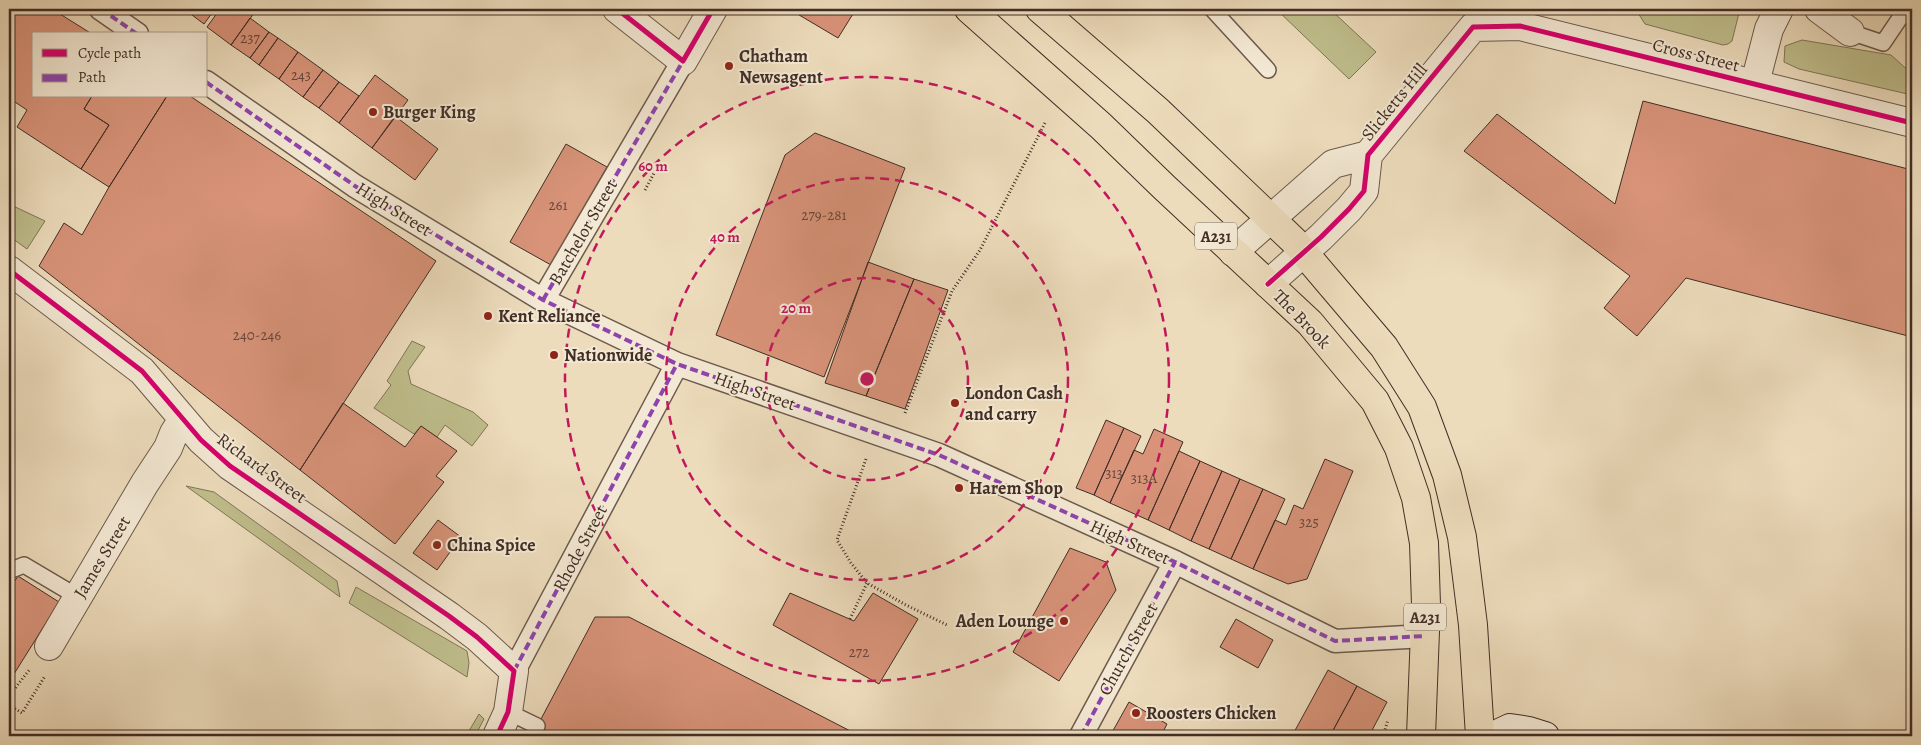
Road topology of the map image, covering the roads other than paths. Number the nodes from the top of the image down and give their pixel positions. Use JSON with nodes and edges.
{"nodes":[{"id":1,"x":101,"y":9,"type":"edge"},
{"id":2,"x":617,"y":9,"type":"edge"},
{"id":3,"x":712,"y":9,"type":"edge"},
{"id":4,"x":969,"y":9,"type":"edge"},
{"id":5,"x":1040,"y":9,"type":"edge"},
{"id":6,"x":1212,"y":9,"type":"edge"},
{"id":7,"x":1779,"y":9,"type":"edge"},
{"id":8,"x":1819,"y":9,"type":"edge"},
{"id":9,"x":1906,"y":9,"type":"edge"},
{"id":10,"x":1470,"y":18,"type":"edge"},
{"id":11,"x":134,"y":32,"type":"edge"},
{"id":12,"x":1850,"y":32,"type":"joint"},
{"id":13,"x":683,"y":61,"type":"junction"},
{"id":14,"x":1268,"y":70,"type":"dead end"},
{"id":15,"x":208,"y":83,"type":"edge"},
{"id":16,"x":1755,"y":83,"type":"junction"},
{"id":17,"x":1912,"y":123,"type":"edge"},
{"id":18,"x":1368,"y":156,"type":"junction"},
{"id":19,"x":1270,"y":219,"type":"junction"},
{"id":20,"x":1303,"y":251,"type":"junction"},
{"id":21,"x":1234,"y":252,"type":"junction"},
{"id":22,"x":9,"y":270,"type":"edge"},
{"id":23,"x":1268,"y":284,"type":"junction"},
{"id":24,"x":543,"y":300,"type":"junction"},
{"id":25,"x":677,"y":364,"type":"junction"},
{"id":26,"x":183,"y":419,"type":"junction"},
{"id":27,"x":201,"y":440,"type":"junction"},
{"id":28,"x":155,"y":467,"type":"junction"},
{"id":29,"x":1176,"y":562,"type":"junction"},
{"id":30,"x":9,"y":571,"type":"edge"},
{"id":31,"x":78,"y":597,"type":"junction"},
{"id":32,"x":1424,"y":636,"type":"junction"},
{"id":33,"x":48,"y":646,"type":"dead end"},
{"id":34,"x":514,"y":671,"type":"junction"},
{"id":35,"x":508,"y":712,"type":"junction"},
{"id":36,"x":537,"y":726,"type":"dead end"},
{"id":37,"x":497,"y":736,"type":"edge"},
{"id":38,"x":1081,"y":736,"type":"edge"},
{"id":39,"x":1421,"y":736,"type":"edge"},
{"id":40,"x":1480,"y":736,"type":"edge"},
{"id":41,"x":1493,"y":736,"type":"edge"},
{"id":42,"x":1545,"y":736,"type":"edge"}],
"edges":[{"from":1,"to":11,"type":"street"},
{"from":2,"to":13,"type":"street"},
{"from":3,"to":13,"type":"street","name":"Batchelor Street"},
{"from":4,"to":21,"type":"main road","name":"The Brook","number":"A231"},
{"from":5,"to":19,"type":"main road","number":"A231"},
{"from":6,"to":14,"type":"lane"},
{"from":7,"to":16,"type":"street"},
{"from":8,"to":12,"type":"street"},
{"from":9,"to":12,"type":"lane"},
{"from":10,"to":16,"type":"street","name":"Cross Street"},
{"from":10,"to":18,"type":"street","name":"Slicketts Hill"},
{"from":13,"to":24,"type":"street","name":"Batchelor Street"},
{"from":15,"to":24,"type":"street","name":"High Street"},
{"from":16,"to":17,"type":"street","name":"Cross Street"},
{"from":18,"to":19,"type":"street","name":"Slicketts Hill"},
{"from":18,"to":20,"type":"street","name":"Slicketts Hill"},
{"from":19,"to":20,"type":"main road","number":"A231"},
{"from":19,"to":21,"type":"street","name":"Slicketts Hill"},
{"from":20,"to":23,"type":"street","name":"Slicketts Hill"},
{"from":20,"to":40,"type":"main road","number":"A231"},
{"from":21,"to":23,"type":"main road","name":"The Brook","number":"A231"},
{"from":22,"to":26,"type":"street","name":"Richard Street"},
{"from":23,"to":32,"type":"main road","name":"The Brook","number":"A231"},
{"from":24,"to":25,"type":"street","name":"High Street"},
{"from":25,"to":29,"type":"street","name":"High Street"},
{"from":25,"to":34,"type":"street","name":"Rhode Street"},
{"from":26,"to":27,"type":"street","name":"Richard Street"},
{"from":26,"to":28,"type":"street","name":"James Street"},
{"from":27,"to":28,"type":"street"},
{"from":27,"to":34,"type":"street","name":"Richard Street"},
{"from":28,"to":31,"type":"street","name":"James Street"},
{"from":29,"to":32,"type":"street","name":"High Street"},
{"from":29,"to":38,"type":"street","name":"Church Street"},
{"from":30,"to":31,"type":"lane"},
{"from":31,"to":33,"type":"street","name":"James Street"},
{"from":32,"to":39,"type":"main road","name":"The Brook","number":"A231"},
{"from":34,"to":35,"type":"street","name":"Rhode Street"},
{"from":35,"to":36,"type":"lane"},
{"from":35,"to":37,"type":"street","name":"Rhode Street"},
{"from":41,"to":42,"type":"street"}]}
